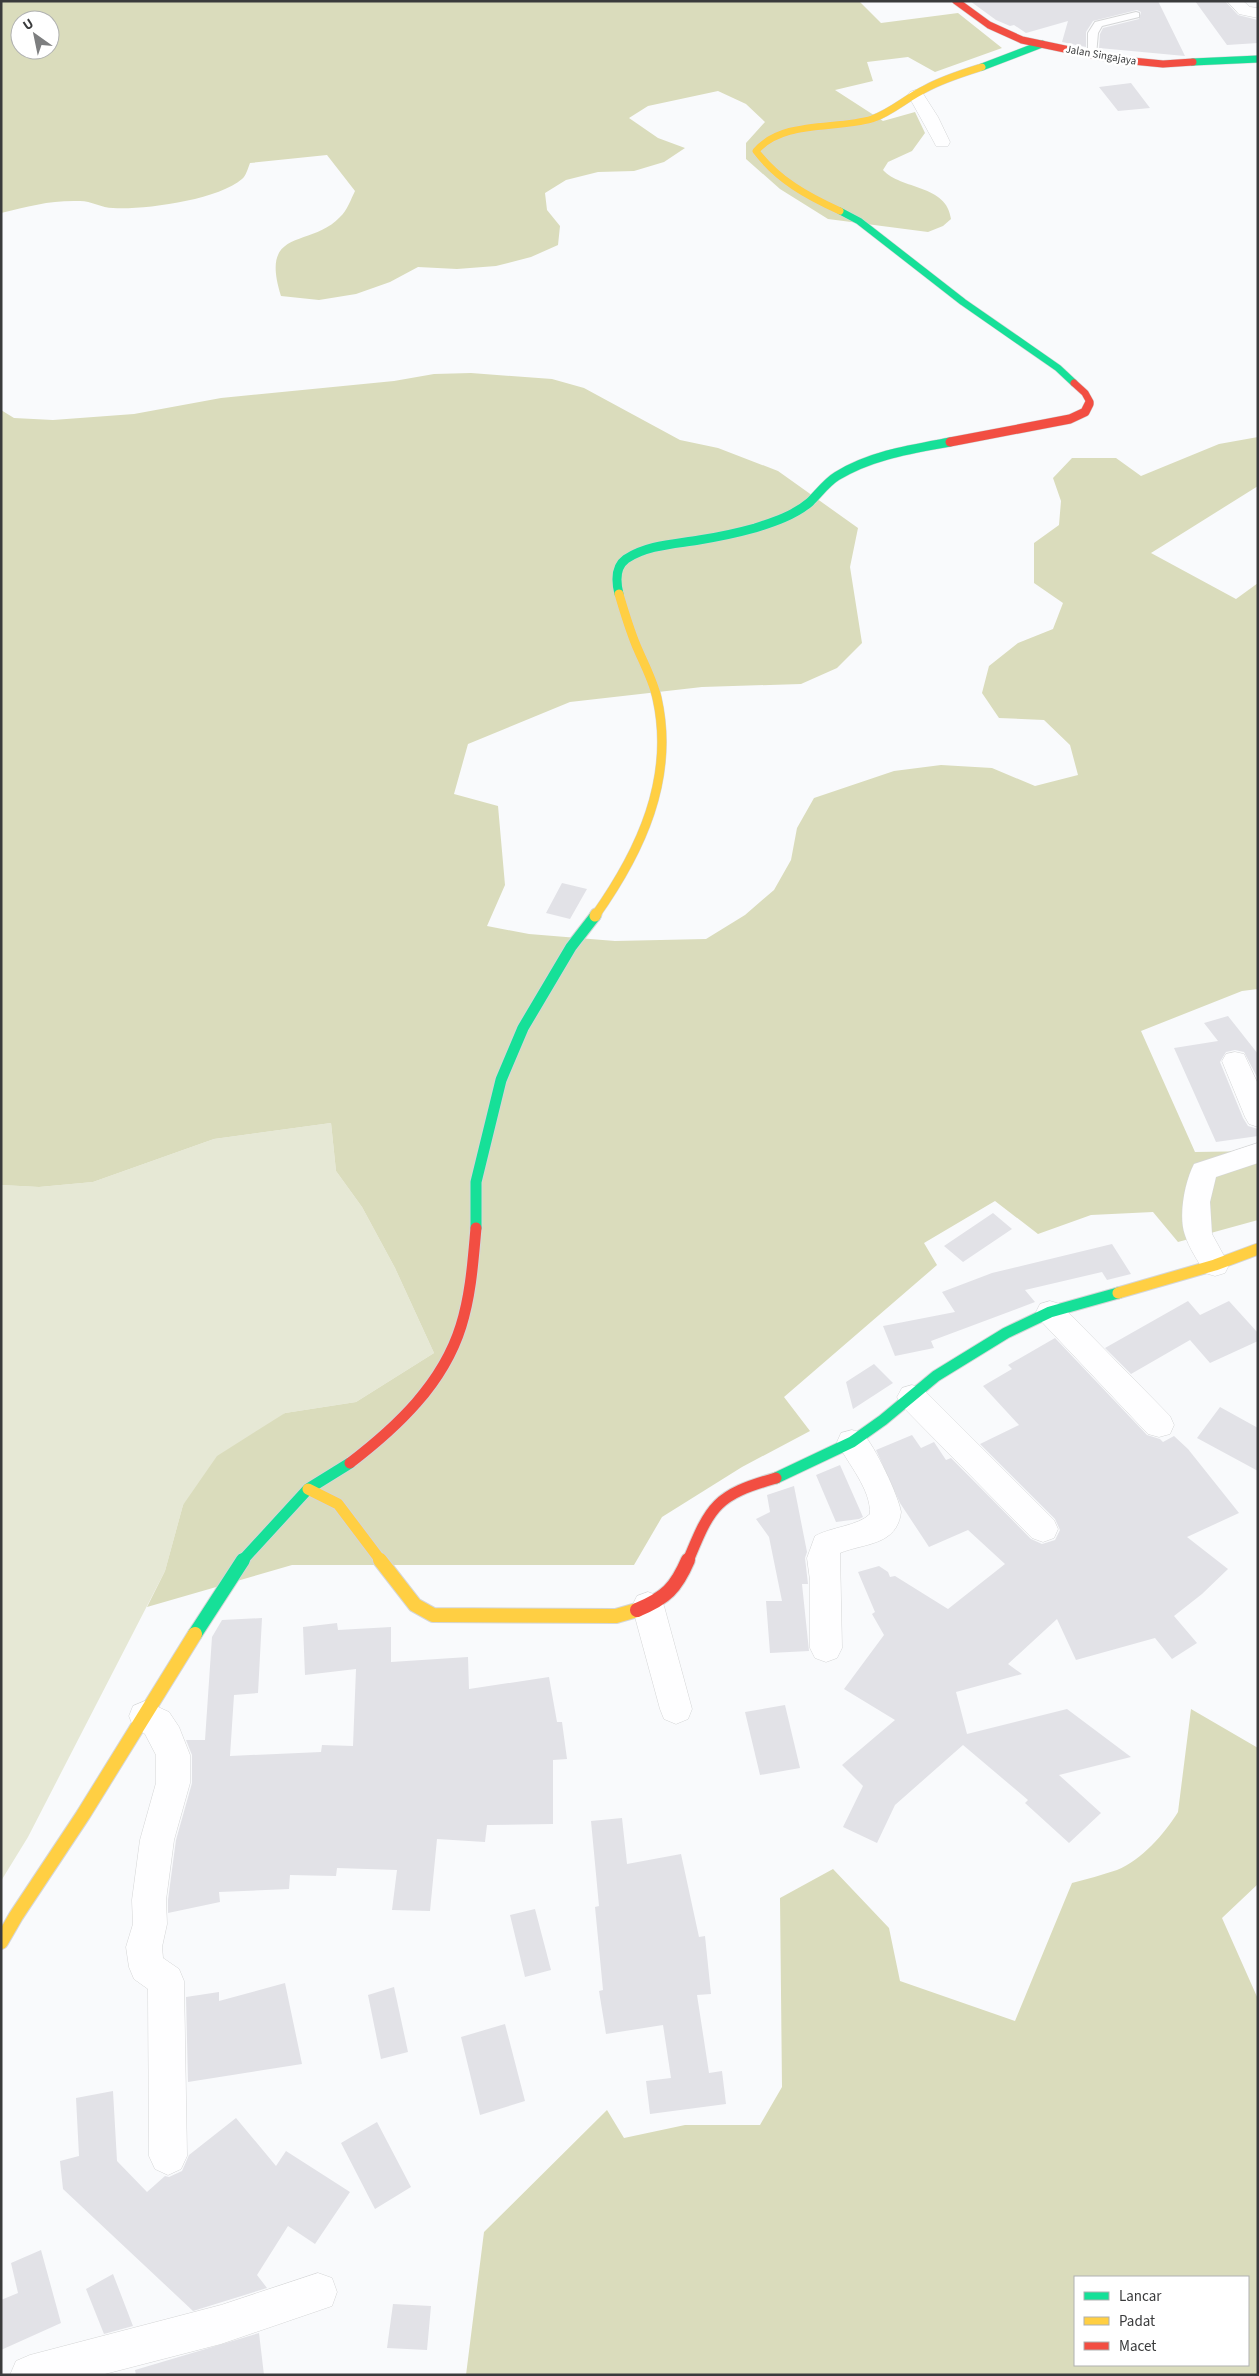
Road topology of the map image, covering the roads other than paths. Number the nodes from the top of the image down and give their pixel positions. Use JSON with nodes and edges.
{"nodes":[{"id":1,"x":956,"y":1,"type":"edge"},
{"id":2,"x":1235,"y":1,"type":"edge"},
{"id":3,"x":1258,"y":13,"type":"edge"},
{"id":4,"x":1136,"y":15,"type":"dead end"},
{"id":5,"x":1042,"y":44,"type":"junction"},
{"id":6,"x":1091,"y":55,"type":"junction"},
{"id":7,"x":1258,"y":60,"type":"edge"},
{"id":8,"x":916,"y":96,"type":"junction"},
{"id":9,"x":942,"y":142,"type":"dead end"},
{"id":10,"x":1235,"y":1061,"type":"dead end"},
{"id":11,"x":1258,"y":1117,"type":"edge"},
{"id":12,"x":1258,"y":1153,"type":"edge"},
{"id":13,"x":1258,"y":1249,"type":"edge"},
{"id":14,"x":1215,"y":1265,"type":"junction"},
{"id":15,"x":1050,"y":1312,"type":"junction"},
{"id":16,"x":912,"y":1397,"type":"junction"},
{"id":17,"x":1159,"y":1425,"type":"dead end"},
{"id":18,"x":852,"y":1442,"type":"junction"},
{"id":19,"x":308,"y":1489,"type":"junction"},
{"id":20,"x":1043,"y":1529,"type":"dead end"},
{"id":21,"x":648,"y":1606,"type":"junction"},
{"id":22,"x":826,"y":1648,"type":"dead end"},
{"id":23,"x":676,"y":1709,"type":"dead end"},
{"id":24,"x":145,"y":1716,"type":"junction"},
{"id":25,"x":1,"y":1942,"type":"edge"},
{"id":26,"x":168,"y":2156,"type":"dead end"},
{"id":27,"x":318,"y":2292,"type":"dead end"},
{"id":28,"x":30,"y":2375,"type":"edge"}],
"edges":[{"from":1,"to":5,"type":"street","name":"Jalan Singajaya"},
{"from":2,"to":3,"type":"street"},
{"from":4,"to":6,"type":"lane"},
{"from":5,"to":6,"type":"street","name":"Jalan Singajaya"},
{"from":5,"to":8,"type":"street"},
{"from":6,"to":7,"type":"street","name":"Jalan Singajaya"},
{"from":8,"to":9,"type":"street"},
{"from":8,"to":19,"type":"street"},
{"from":10,"to":11,"type":"street"},
{"from":12,"to":14,"type":"street"},
{"from":13,"to":14,"type":"street"},
{"from":14,"to":15,"type":"street"},
{"from":15,"to":16,"type":"street"},
{"from":15,"to":17,"type":"street"},
{"from":16,"to":18,"type":"street"},
{"from":16,"to":20,"type":"street"},
{"from":18,"to":21,"type":"street"},
{"from":18,"to":22,"type":"street"},
{"from":19,"to":21,"type":"street"},
{"from":19,"to":24,"type":"street"},
{"from":21,"to":23,"type":"street"},
{"from":24,"to":25,"type":"street"},
{"from":24,"to":26,"type":"street"},
{"from":27,"to":28,"type":"street"}]}
